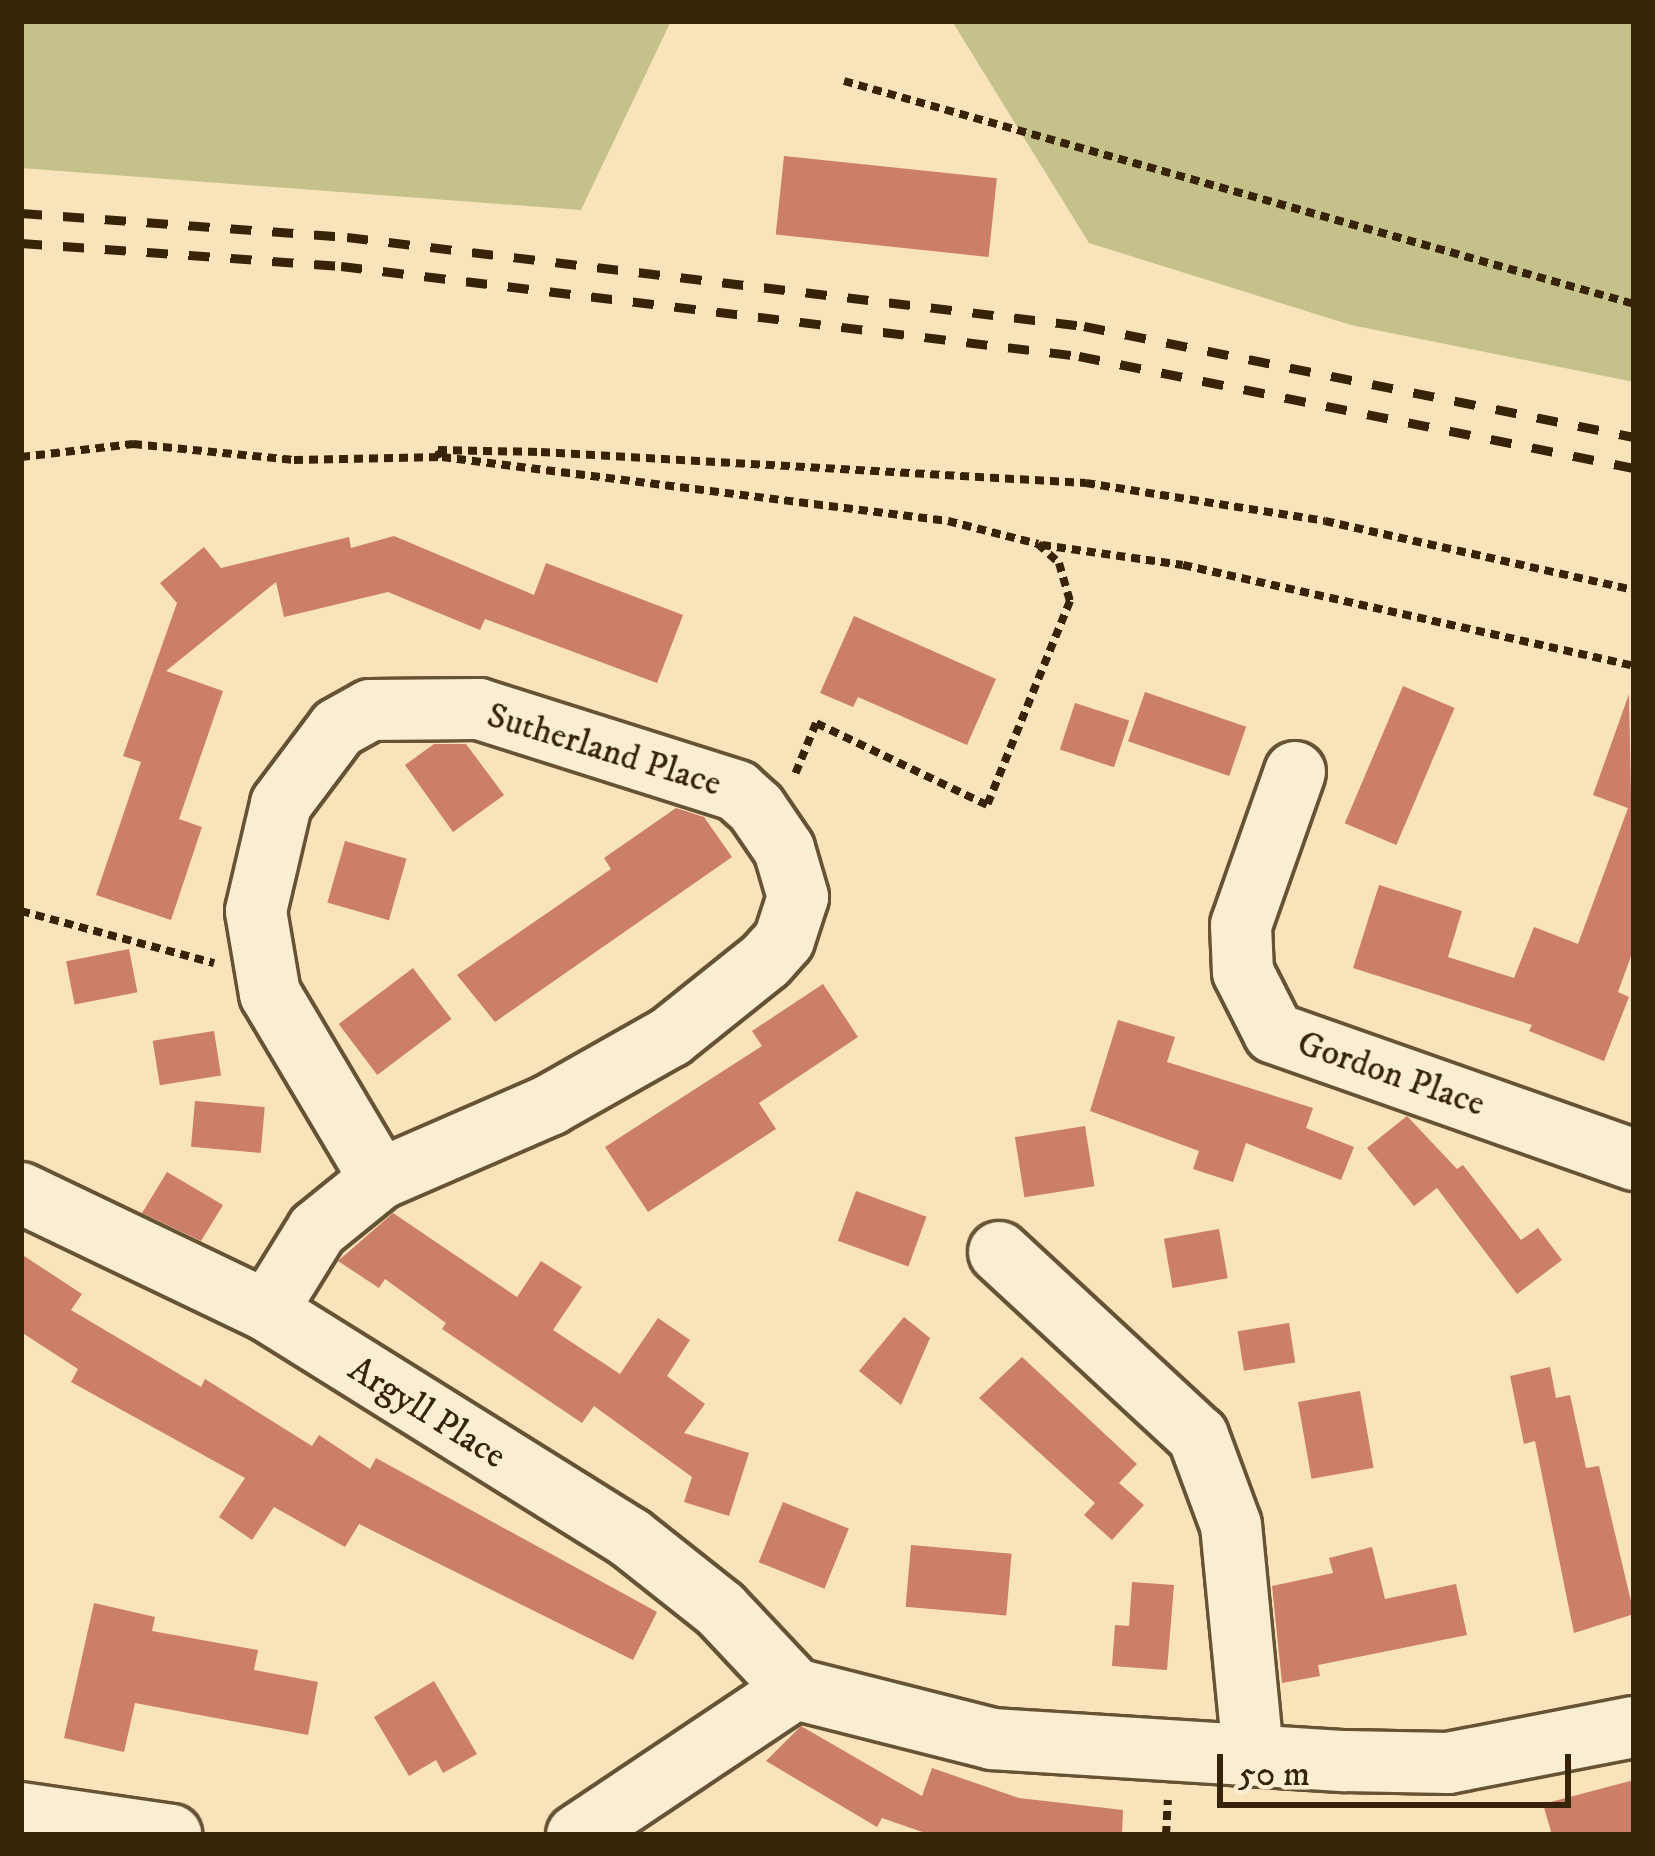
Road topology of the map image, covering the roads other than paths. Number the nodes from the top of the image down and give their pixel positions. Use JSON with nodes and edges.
{"nodes":[{"id":1,"x":1295,"y":772,"type":"dead end"},
{"id":2,"x":1634,"y":1160,"type":"edge"},
{"id":3,"x":380,"y":1179,"type":"junction"},
{"id":4,"x":21,"y":1193,"type":"edge"},
{"id":5,"x":999,"y":1252,"type":"dead end"},
{"id":6,"x":267,"y":1311,"type":"junction"},
{"id":7,"x":795,"y":1689,"type":"junction"},
{"id":8,"x":1634,"y":1727,"type":"edge"},
{"id":9,"x":1253,"y":1752,"type":"junction"},
{"id":10,"x":21,"y":1814,"type":"edge"},
{"id":11,"x":171,"y":1835,"type":"edge"},
{"id":12,"x":577,"y":1835,"type":"edge"}],
"edges":[{"from":1,"to":2,"type":"street","name":"Gordon Place"},
{"from":3,"to":3,"type":"street","name":"Sutherland Place"},
{"from":3,"to":6,"type":"street","name":"Sutherland Place"},
{"from":4,"to":6,"type":"street","name":"Argyll Place"},
{"from":5,"to":9,"type":"street"},
{"from":6,"to":7,"type":"street","name":"Argyll Place"},
{"from":7,"to":9,"type":"street"},
{"from":7,"to":12,"type":"street"},
{"from":8,"to":9,"type":"street"},
{"from":10,"to":11,"type":"street"}]}
